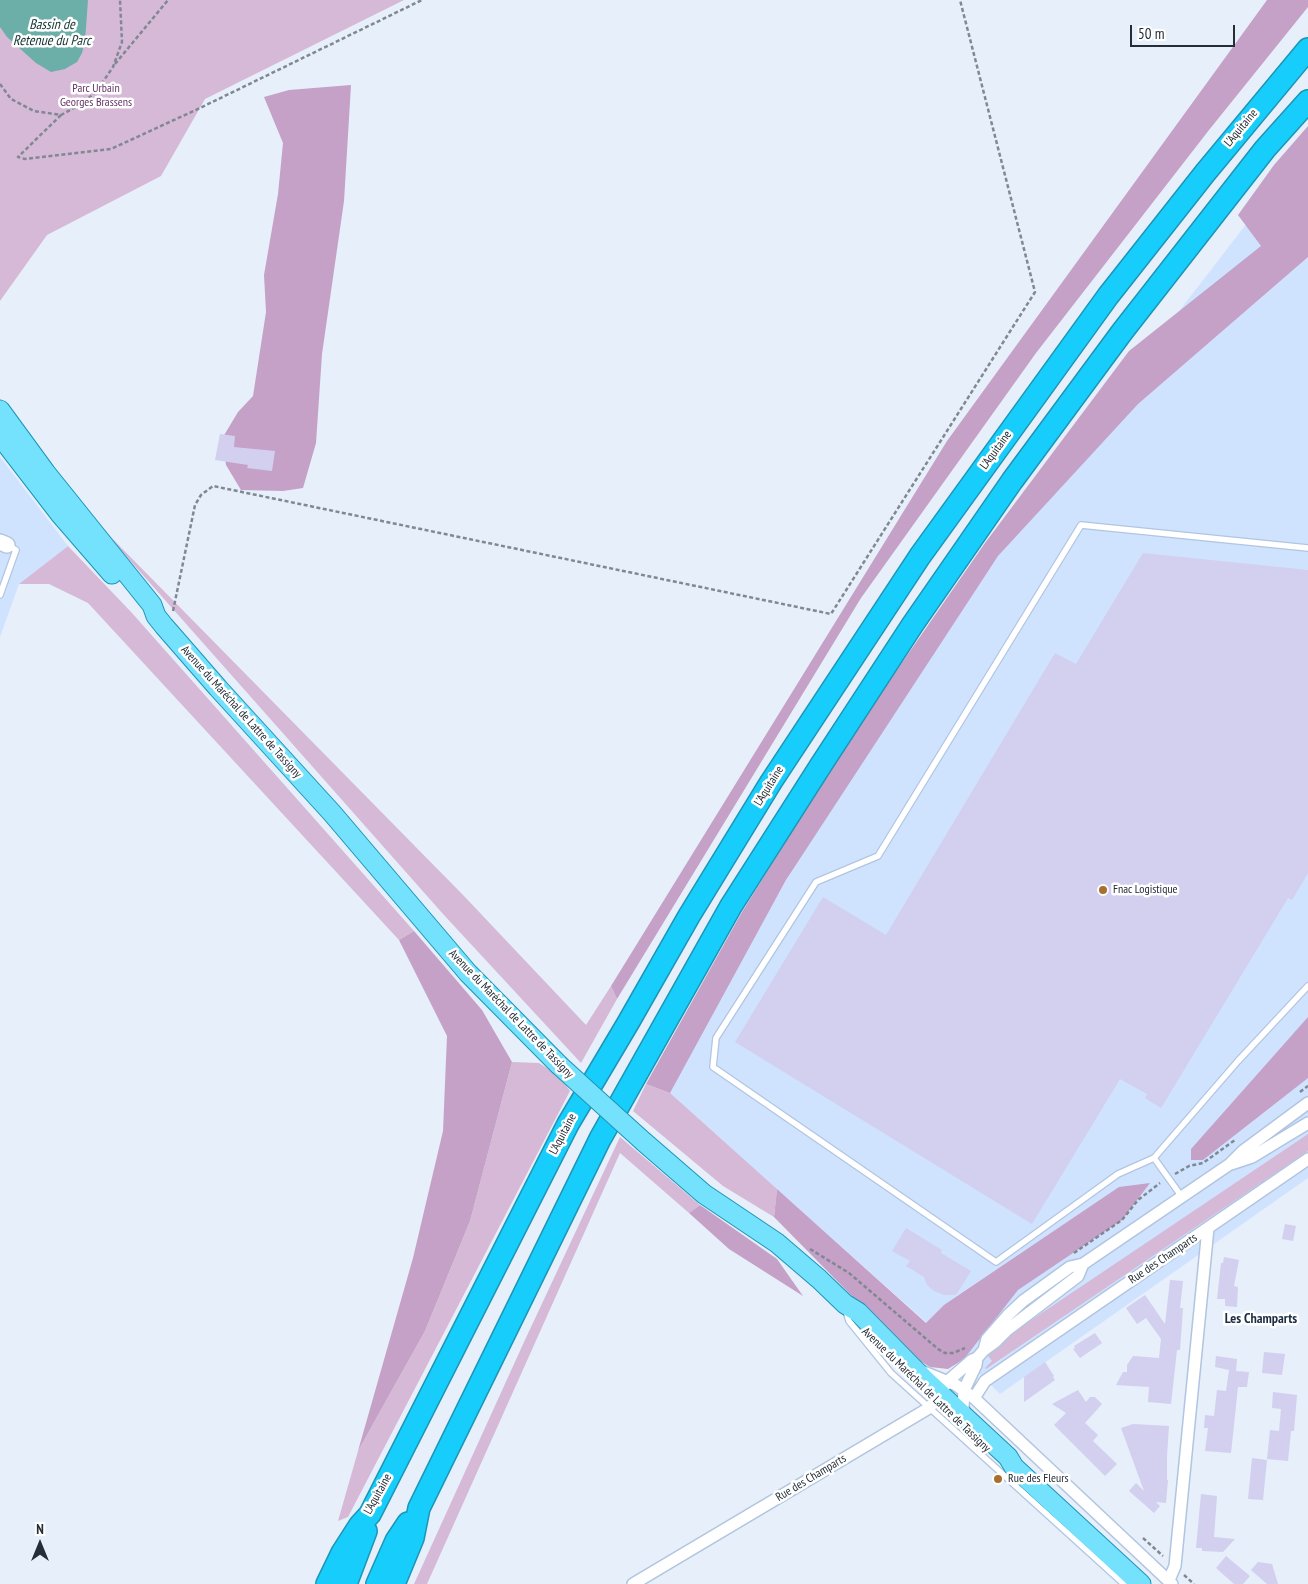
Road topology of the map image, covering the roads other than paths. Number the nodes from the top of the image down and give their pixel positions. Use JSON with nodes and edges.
{"nodes":[{"id":1,"x":1308,"y":49,"type":"edge"},
{"id":2,"x":1308,"y":100,"type":"edge"},
{"id":3,"x":0,"y":410,"type":"edge"},
{"id":4,"x":0,"y":436,"type":"edge"},
{"id":5,"x":3,"y":543,"type":"edge"},
{"id":6,"x":1308,"y":548,"type":"edge"},
{"id":7,"x":0,"y":595,"type":"edge"},
{"id":8,"x":160,"y":621,"type":"junction"},
{"id":9,"x":1308,"y":986,"type":"edge"},
{"id":10,"x":1308,"y":1103,"type":"edge"},
{"id":11,"x":1308,"y":1123,"type":"edge"},
{"id":12,"x":1154,"y":1158,"type":"junction"},
{"id":13,"x":1308,"y":1159,"type":"edge"},
{"id":14,"x":1230,"y":1164,"type":"junction"},
{"id":15,"x":1182,"y":1197,"type":"junction"},
{"id":16,"x":1208,"y":1228,"type":"junction"},
{"id":17,"x":845,"y":1304,"type":"junction"},
{"id":18,"x":980,"y":1354,"type":"junction"},
{"id":19,"x":964,"y":1390,"type":"junction"},
{"id":20,"x":938,"y":1396,"type":"junction"},
{"id":21,"x":974,"y":1398,"type":"junction"},
{"id":22,"x":966,"y":1417,"type":"junction"},
{"id":23,"x":1014,"y":1467,"type":"junction"},
{"id":24,"x":418,"y":1508,"type":"junction"},
{"id":25,"x":370,"y":1514,"type":"junction"},
{"id":26,"x":1171,"y":1582,"type":"edge"},
{"id":27,"x":327,"y":1584,"type":"edge"},
{"id":28,"x":346,"y":1584,"type":"edge"},
{"id":29,"x":377,"y":1584,"type":"edge"},
{"id":30,"x":394,"y":1584,"type":"edge"},
{"id":31,"x":633,"y":1584,"type":"edge"},
{"id":32,"x":1124,"y":1584,"type":"edge"},
{"id":33,"x":1141,"y":1584,"type":"edge"}],
"edges":[{"from":1,"to":25,"type":"highway","name":"L'Aquitaine"},
{"from":2,"to":24,"type":"highway"},
{"from":3,"to":8,"type":"main road","name":"Avenue du Maréchal de Lattre de Tassigny"},
{"from":4,"to":8,"type":"main road","name":"Avenue du Maréchal de Lattre de Tassigny"},
{"from":5,"to":7,"type":"lane"},
{"from":6,"to":12,"type":"lane"},
{"from":8,"to":17,"type":"main road","name":"Avenue du Maréchal de Lattre de Tassigny","bridge":true},
{"from":9,"to":12,"type":"lane"},
{"from":10,"to":14,"type":"street","name":"Rue des Champarts"},
{"from":11,"to":14,"type":"street","name":"Rue des Champarts"},
{"from":12,"to":15,"type":"lane"},
{"from":13,"to":16,"type":"street","name":"Rue des Champarts"},
{"from":14,"to":15,"type":"street","name":"Rue des Champarts"},
{"from":15,"to":18,"type":"street","name":"Rue des Champarts"},
{"from":16,"to":21,"type":"street","name":"Rue des Champarts"},
{"from":16,"to":26,"type":"street"},
{"from":17,"to":20,"type":"main road","name":"Avenue du Maréchal de Lattre de Tassigny"},
{"from":17,"to":20,"type":"main road","name":"Avenue du Maréchal de Lattre de Tassigny"},
{"from":18,"to":19,"type":"street","name":"Rue des Champarts"},
{"from":18,"to":20,"type":"street","name":"Rue des Champarts"},
{"from":19,"to":20,"type":"street","name":"Avenue du Maréchal de Lattre de Tassigny"},
{"from":19,"to":21,"type":"street","name":"Avenue du Maréchal de Lattre de Tassigny"},
{"from":19,"to":22,"type":"street","name":"Rue des Champarts"},
{"from":20,"to":22,"type":"main road","name":"Avenue du Maréchal de Lattre de Tassigny"},
{"from":20,"to":23,"type":"main road","name":"Avenue du Maréchal de Lattre de Tassigny"},
{"from":20,"to":31,"type":"street","name":"Rue des Champarts"},
{"from":20,"to":32,"type":"lane"},
{"from":21,"to":26,"type":"street","name":"Avenue du Maréchal de Lattre de Tassigny"},
{"from":22,"to":23,"type":"main road","name":"Avenue du Maréchal de Lattre de Tassigny"},
{"from":23,"to":33,"type":"main road","name":"Avenue du Maréchal de Lattre de Tassigny"},
{"from":24,"to":29,"type":"highway"},
{"from":24,"to":30,"type":"highway"},
{"from":25,"to":27,"type":"highway","name":"L'Aquitaine"},
{"from":25,"to":28,"type":"highway"}]}
